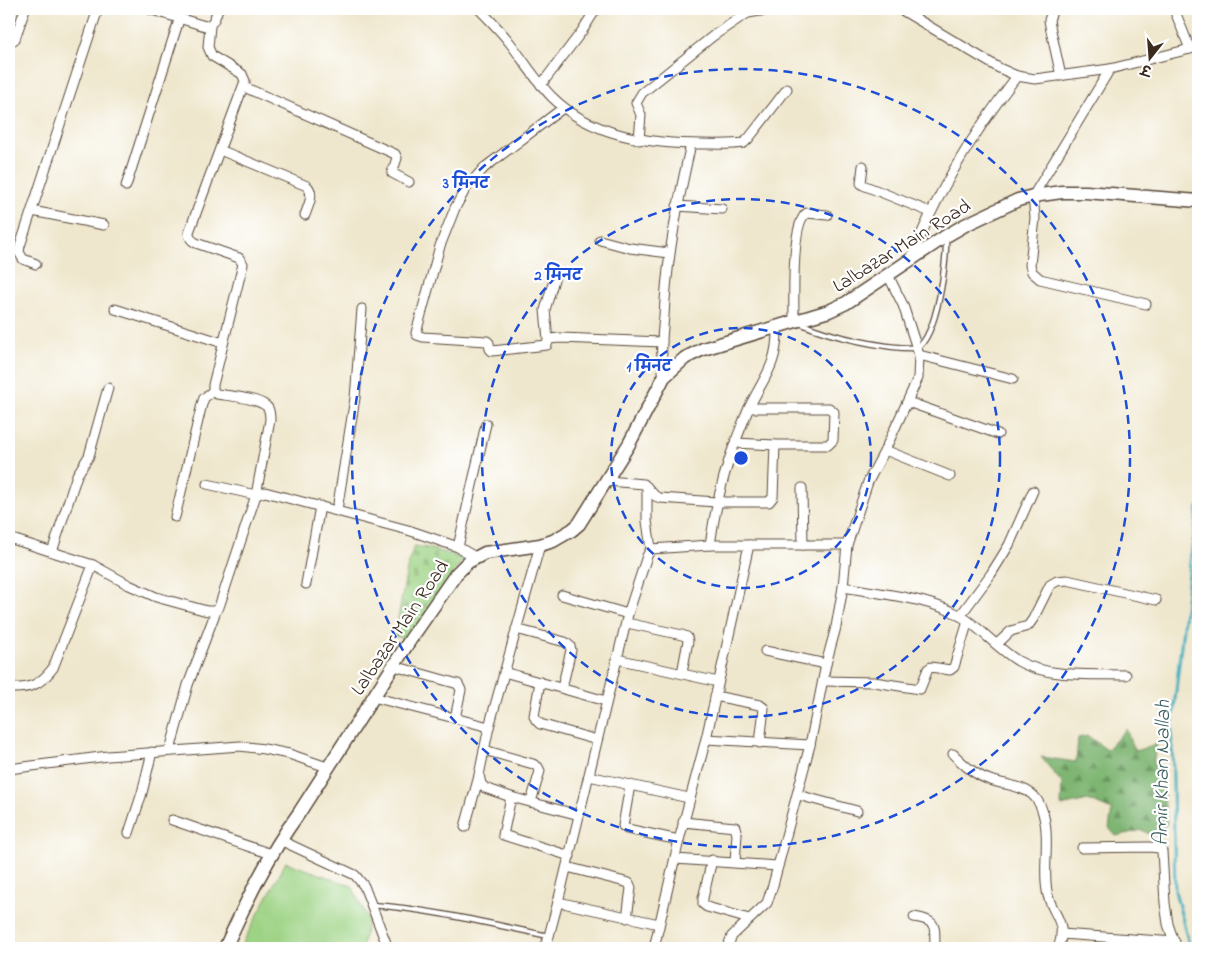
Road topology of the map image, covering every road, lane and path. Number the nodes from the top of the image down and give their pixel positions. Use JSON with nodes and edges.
{"nodes":[{"id":1,"x":25,"y":9,"type":"edge"},
{"id":2,"x":98,"y":9,"type":"edge"},
{"id":3,"x":149,"y":9,"type":"edge"},
{"id":4,"x":218,"y":9,"type":"edge"},
{"id":5,"x":479,"y":9,"type":"edge"},
{"id":6,"x":596,"y":9,"type":"edge"},
{"id":7,"x":772,"y":9,"type":"edge"},
{"id":8,"x":900,"y":9,"type":"edge"},
{"id":9,"x":1053,"y":9,"type":"edge"},
{"id":10,"x":1174,"y":9,"type":"edge"},
{"id":11,"x":179,"y":20,"type":"junction"},
{"id":12,"x":210,"y":26,"type":"junction"},
{"id":13,"x":9,"y":43,"type":"edge"},
{"id":14,"x":1194,"y":48,"type":"edge"},
{"id":15,"x":1110,"y":69,"type":"junction"},
{"id":16,"x":1016,"y":76,"type":"junction"},
{"id":17,"x":1061,"y":76,"type":"junction"},
{"id":18,"x":542,"y":85,"type":"junction"},
{"id":19,"x":244,"y":87,"type":"junction"},
{"id":20,"x":787,"y":89,"type":"dead end"},
{"id":21,"x":563,"y":108,"type":"junction"},
{"id":22,"x":639,"y":140,"type":"junction"},
{"id":23,"x":691,"y":144,"type":"junction"},
{"id":24,"x":220,"y":150,"type":"junction"},
{"id":25,"x":864,"y":166,"type":"dead end"},
{"id":26,"x":409,"y":182,"type":"dead end"},
{"id":27,"x":126,"y":186,"type":"dead end"},
{"id":28,"x":1033,"y":196,"type":"junction"},
{"id":29,"x":1198,"y":200,"type":"edge"},
{"id":30,"x":677,"y":206,"type":"junction"},
{"id":31,"x":722,"y":209,"type":"dead end"},
{"id":32,"x":32,"y":210,"type":"junction"},
{"id":33,"x":930,"y":212,"type":"junction"},
{"id":34,"x":305,"y":215,"type":"dead end"},
{"id":35,"x":827,"y":215,"type":"dead end"},
{"id":36,"x":104,"y":225,"type":"dead end"},
{"id":37,"x":946,"y":236,"type":"junction"},
{"id":38,"x":600,"y":240,"type":"dead end"},
{"id":39,"x":669,"y":253,"type":"junction"},
{"id":40,"x":912,"y":257,"type":"junction"},
{"id":41,"x":36,"y":264,"type":"dead end"},
{"id":42,"x":556,"y":273,"type":"dead end"},
{"id":43,"x":888,"y":275,"type":"junction"},
{"id":44,"x":1146,"y":304,"type":"dead end"},
{"id":45,"x":115,"y":309,"type":"dead end"},
{"id":46,"x":362,"y":309,"type":"dead end"},
{"id":47,"x":794,"y":320,"type":"junction"},
{"id":48,"x":777,"y":326,"type":"junction"},
{"id":49,"x":548,"y":340,"type":"junction"},
{"id":50,"x":662,"y":342,"type":"junction"},
{"id":51,"x":223,"y":343,"type":"junction"},
{"id":52,"x":918,"y":352,"type":"junction"},
{"id":53,"x":664,"y":377,"type":"junction"},
{"id":54,"x":1013,"y":379,"type":"dead end"},
{"id":55,"x":108,"y":388,"type":"dead end"},
{"id":56,"x":213,"y":392,"type":"junction"},
{"id":57,"x":908,"y":402,"type":"junction"},
{"id":58,"x":749,"y":408,"type":"junction"},
{"id":59,"x":486,"y":424,"type":"dead end"},
{"id":60,"x":998,"y":434,"type":"dead end"},
{"id":61,"x":735,"y":443,"type":"junction"},
{"id":62,"x":775,"y":445,"type":"junction"},
{"id":63,"x":885,"y":450,"type":"junction"},
{"id":64,"x":950,"y":476,"type":"dead end"},
{"id":65,"x":607,"y":481,"type":"junction"},
{"id":66,"x":207,"y":484,"type":"dead end"},
{"id":67,"x":647,"y":487,"type":"junction"},
{"id":68,"x":802,"y":488,"type":"dead end"},
{"id":69,"x":1033,"y":491,"type":"dead end"},
{"id":70,"x":256,"y":495,"type":"junction"},
{"id":71,"x":716,"y":502,"type":"junction"},
{"id":72,"x":320,"y":506,"type":"junction"},
{"id":73,"x":337,"y":510,"type":"junction"},
{"id":74,"x":175,"y":517,"type":"dead end"},
{"id":75,"x":9,"y":538,"type":"edge"},
{"id":76,"x":540,"y":544,"type":"junction"},
{"id":77,"x":710,"y":545,"type":"junction"},
{"id":78,"x":749,"y":545,"type":"junction"},
{"id":79,"x":803,"y":545,"type":"junction"},
{"id":80,"x":847,"y":545,"type":"junction"},
{"id":81,"x":458,"y":547,"type":"junction"},
{"id":82,"x":651,"y":549,"type":"junction"},
{"id":83,"x":52,"y":552,"type":"junction"},
{"id":84,"x":475,"y":557,"type":"junction"},
{"id":85,"x":93,"y":565,"type":"junction"},
{"id":86,"x":306,"y":584,"type":"dead end"},
{"id":87,"x":843,"y":587,"type":"junction"},
{"id":88,"x":562,"y":595,"type":"dead end"},
{"id":89,"x":1156,"y":600,"type":"dead end"},
{"id":90,"x":216,"y":611,"type":"junction"},
{"id":91,"x":628,"y":618,"type":"junction"},
{"id":92,"x":964,"y":618,"type":"junction"},
{"id":93,"x":516,"y":630,"type":"junction"},
{"id":94,"x":996,"y":644,"type":"junction"},
{"id":95,"x":765,"y":652,"type":"dead end"},
{"id":96,"x":617,"y":658,"type":"junction"},
{"id":97,"x":826,"y":664,"type":"junction"},
{"id":98,"x":394,"y":666,"type":"junction"},
{"id":99,"x":504,"y":672,"type":"junction"},
{"id":100,"x":682,"y":673,"type":"junction"},
{"id":101,"x":1126,"y":674,"type":"dead end"},
{"id":102,"x":823,"y":681,"type":"junction"},
{"id":103,"x":540,"y":682,"type":"junction"},
{"id":104,"x":718,"y":682,"type":"junction"},
{"id":105,"x":9,"y":688,"type":"edge"},
{"id":106,"x":562,"y":688,"type":"junction"},
{"id":107,"x":715,"y":696,"type":"junction"},
{"id":108,"x":374,"y":697,"type":"junction"},
{"id":109,"x":606,"y":701,"type":"junction"},
{"id":110,"x":455,"y":718,"type":"junction"},
{"id":111,"x":489,"y":726,"type":"junction"},
{"id":112,"x":706,"y":739,"type":"junction"},
{"id":113,"x":598,"y":740,"type":"junction"},
{"id":114,"x":760,"y":743,"type":"junction"},
{"id":115,"x":810,"y":745,"type":"junction"},
{"id":116,"x":170,"y":750,"type":"junction"},
{"id":117,"x":484,"y":750,"type":"junction"},
{"id":118,"x":152,"y":752,"type":"junction"},
{"id":119,"x":953,"y":754,"type":"dead end"},
{"id":120,"x":327,"y":768,"type":"junction"},
{"id":121,"x":9,"y":769,"type":"edge"},
{"id":122,"x":479,"y":775,"type":"junction"},
{"id":123,"x":589,"y":776,"type":"junction"},
{"id":124,"x":630,"y":785,"type":"junction"},
{"id":125,"x":798,"y":794,"type":"junction"},
{"id":126,"x":511,"y":797,"type":"junction"},
{"id":127,"x":689,"y":798,"type":"junction"},
{"id":128,"x":532,"y":802,"type":"junction"},
{"id":129,"x":857,"y":811,"type":"dead end"},
{"id":130,"x":580,"y":815,"type":"junction"},
{"id":131,"x":172,"y":820,"type":"dead end"},
{"id":132,"x":683,"y":822,"type":"junction"},
{"id":133,"x":465,"y":827,"type":"dead end"},
{"id":134,"x":130,"y":833,"type":"dead end"},
{"id":135,"x":280,"y":840,"type":"junction"},
{"id":136,"x":679,"y":840,"type":"junction"},
{"id":137,"x":1082,"y":848,"type":"dead end"},
{"id":138,"x":271,"y":854,"type":"junction"},
{"id":139,"x":570,"y":856,"type":"junction"},
{"id":140,"x":675,"y":859,"type":"junction"},
{"id":141,"x":712,"y":860,"type":"junction"},
{"id":142,"x":735,"y":862,"type":"junction"},
{"id":143,"x":778,"y":866,"type":"junction"},
{"id":144,"x":567,"y":867,"type":"junction"},
{"id":145,"x":558,"y":902,"type":"junction"},
{"id":146,"x":370,"y":905,"type":"junction"},
{"id":147,"x":914,"y":916,"type":"dead end"},
{"id":148,"x":627,"y":918,"type":"junction"},
{"id":149,"x":749,"y":919,"type":"junction"},
{"id":150,"x":659,"y":924,"type":"junction"},
{"id":151,"x":1062,"y":934,"type":"junction"},
{"id":152,"x":549,"y":936,"type":"junction"},
{"id":153,"x":1176,"y":945,"type":"edge"},
{"id":154,"x":224,"y":948,"type":"edge"},
{"id":155,"x":388,"y":948,"type":"edge"},
{"id":156,"x":544,"y":948,"type":"edge"},
{"id":157,"x":654,"y":948,"type":"edge"},
{"id":158,"x":727,"y":948,"type":"edge"},
{"id":159,"x":935,"y":948,"type":"edge"},
{"id":160,"x":1058,"y":948,"type":"edge"}],
"edges":[{"from":1,"to":13,"type":"street"},
{"from":2,"to":32,"type":"street"},
{"from":3,"to":11,"type":"street"},
{"from":4,"to":12,"type":"street"},
{"from":5,"to":18,"type":"street"},
{"from":6,"to":18,"type":"street"},
{"from":7,"to":22,"type":"street"},
{"from":8,"to":16,"type":"street"},
{"from":9,"to":17,"type":"street"},
{"from":10,"to":14,"type":"street"},
{"from":11,"to":12,"type":"street"},
{"from":11,"to":27,"type":"street"},
{"from":12,"to":19,"type":"street"},
{"from":14,"to":15,"type":"street"},
{"from":15,"to":17,"type":"street"},
{"from":15,"to":28,"type":"street"},
{"from":16,"to":17,"type":"street"},
{"from":16,"to":33,"type":"street"},
{"from":18,"to":21,"type":"street"},
{"from":19,"to":24,"type":"street"},
{"from":19,"to":26,"type":"street"},
{"from":20,"to":23,"type":"street"},
{"from":21,"to":22,"type":"street"},
{"from":21,"to":49,"type":"street"},
{"from":22,"to":23,"type":"street"},
{"from":23,"to":30,"type":"street"},
{"from":24,"to":34,"type":"street"},
{"from":24,"to":51,"type":"street"},
{"from":25,"to":33,"type":"street"},
{"from":28,"to":29,"type":"main road","name":"Lalbazar Main Road"},
{"from":28,"to":37,"type":"main road","name":"Lalbazar Main Road"},
{"from":28,"to":44,"type":"street"},
{"from":30,"to":31,"type":"street"},
{"from":30,"to":39,"type":"street"},
{"from":32,"to":36,"type":"street"},
{"from":32,"to":41,"type":"street"},
{"from":33,"to":40,"type":"street"},
{"from":35,"to":47,"type":"street"},
{"from":37,"to":40,"type":"main road","name":"Lalbazar Main Road"},
{"from":37,"to":52,"type":"lane"},
{"from":38,"to":39,"type":"street"},
{"from":39,"to":50,"type":"street"},
{"from":40,"to":43,"type":"main road","name":"Lalbazar Main Road"},
{"from":42,"to":49,"type":"street"},
{"from":43,"to":47,"type":"main road","name":"Lalbazar Main Road"},
{"from":43,"to":52,"type":"street"},
{"from":45,"to":51,"type":"street"},
{"from":46,"to":73,"type":"street"},
{"from":47,"to":48,"type":"main road","name":"Lalbazar Main Road"},
{"from":47,"to":52,"type":"lane"},
{"from":48,"to":53,"type":"main road","name":"Lalbazar Main Road"},
{"from":48,"to":58,"type":"street"},
{"from":49,"to":50,"type":"street"},
{"from":50,"to":53,"type":"street"},
{"from":51,"to":56,"type":"street"},
{"from":52,"to":54,"type":"street"},
{"from":52,"to":57,"type":"street"},
{"from":53,"to":65,"type":"main road","name":"Lalbazar Main Road"},
{"from":55,"to":83,"type":"street"},
{"from":56,"to":70,"type":"street"},
{"from":56,"to":74,"type":"street"},
{"from":57,"to":60,"type":"street"},
{"from":57,"to":63,"type":"street"},
{"from":58,"to":61,"type":"street"},
{"from":58,"to":62,"type":"street"},
{"from":59,"to":81,"type":"street"},
{"from":61,"to":62,"type":"street"},
{"from":61,"to":71,"type":"street"},
{"from":62,"to":71,"type":"street"},
{"from":63,"to":64,"type":"street"},
{"from":63,"to":80,"type":"street"},
{"from":65,"to":67,"type":"street"},
{"from":65,"to":76,"type":"main road","name":"Lalbazar Main Road"},
{"from":66,"to":70,"type":"street"},
{"from":67,"to":71,"type":"street"},
{"from":67,"to":82,"type":"street"},
{"from":68,"to":79,"type":"street"},
{"from":69,"to":92,"type":"street"},
{"from":70,"to":72,"type":"street"},
{"from":70,"to":90,"type":"street"},
{"from":71,"to":77,"type":"street"},
{"from":72,"to":73,"type":"street"},
{"from":72,"to":86,"type":"street"},
{"from":73,"to":81,"type":"street"},
{"from":75,"to":83,"type":"street"},
{"from":76,"to":84,"type":"main road","name":"Lalbazar Main Road"},
{"from":76,"to":93,"type":"street"},
{"from":77,"to":78,"type":"street"},
{"from":77,"to":82,"type":"street"},
{"from":78,"to":79,"type":"street"},
{"from":78,"to":104,"type":"street"},
{"from":79,"to":80,"type":"street"},
{"from":80,"to":87,"type":"street"},
{"from":81,"to":84,"type":"street"},
{"from":82,"to":91,"type":"street"},
{"from":83,"to":85,"type":"street"},
{"from":84,"to":98,"type":"main road","name":"Lalbazar Main Road"},
{"from":85,"to":90,"type":"street"},
{"from":85,"to":105,"type":"street"},
{"from":87,"to":92,"type":"street"},
{"from":87,"to":97,"type":"street"},
{"from":88,"to":91,"type":"street"},
{"from":89,"to":94,"type":"street"},
{"from":90,"to":116,"type":"street"},
{"from":91,"to":96,"type":"street"},
{"from":91,"to":100,"type":"street"},
{"from":92,"to":94,"type":"street"},
{"from":92,"to":102,"type":"street"},
{"from":93,"to":99,"type":"street"},
{"from":93,"to":106,"type":"street"},
{"from":94,"to":101,"type":"street"},
{"from":95,"to":97,"type":"street"},
{"from":96,"to":100,"type":"street"},
{"from":96,"to":109,"type":"street"},
{"from":97,"to":102,"type":"street"},
{"from":98,"to":108,"type":"main road","name":"Lalbazar Main Road"},
{"from":98,"to":110,"type":"street"},
{"from":99,"to":103,"type":"street"},
{"from":99,"to":111,"type":"street"},
{"from":100,"to":104,"type":"street"},
{"from":102,"to":115,"type":"street"},
{"from":103,"to":106,"type":"street"},
{"from":103,"to":113,"type":"street"},
{"from":104,"to":107,"type":"street"},
{"from":106,"to":109,"type":"street"},
{"from":107,"to":112,"type":"street"},
{"from":107,"to":114,"type":"street"},
{"from":108,"to":110,"type":"street"},
{"from":108,"to":120,"type":"main road","name":"Lalbazar Main Road"},
{"from":109,"to":113,"type":"street"},
{"from":110,"to":111,"type":"street"},
{"from":111,"to":117,"type":"street"},
{"from":112,"to":114,"type":"street"},
{"from":112,"to":127,"type":"street"},
{"from":113,"to":123,"type":"street"},
{"from":114,"to":115,"type":"street"},
{"from":115,"to":125,"type":"street"},
{"from":116,"to":118,"type":"street"},
{"from":116,"to":120,"type":"street"},
{"from":117,"to":122,"type":"street"},
{"from":117,"to":128,"type":"street"},
{"from":118,"to":121,"type":"street"},
{"from":118,"to":134,"type":"street"},
{"from":119,"to":151,"type":"street"},
{"from":120,"to":135,"type":"main road","name":"Lalbazar Main Road"},
{"from":122,"to":126,"type":"street"},
{"from":122,"to":133,"type":"street"},
{"from":123,"to":124,"type":"street"},
{"from":123,"to":130,"type":"street"},
{"from":124,"to":127,"type":"street"},
{"from":124,"to":136,"type":"street"},
{"from":125,"to":129,"type":"street"},
{"from":125,"to":143,"type":"street"},
{"from":126,"to":128,"type":"street"},
{"from":126,"to":139,"type":"street"},
{"from":127,"to":132,"type":"street"},
{"from":128,"to":130,"type":"street"},
{"from":130,"to":139,"type":"street"},
{"from":131,"to":138,"type":"street"},
{"from":132,"to":136,"type":"street"},
{"from":132,"to":142,"type":"street"},
{"from":135,"to":138,"type":"main road","name":"Lalbazar Main Road"},
{"from":135,"to":146,"type":"street"},
{"from":136,"to":140,"type":"street"},
{"from":137,"to":153,"type":"street"},
{"from":138,"to":154,"type":"main road","name":"Lalbazar Main Road"},
{"from":139,"to":144,"type":"street"},
{"from":140,"to":141,"type":"street"},
{"from":140,"to":150,"type":"street"},
{"from":141,"to":142,"type":"street"},
{"from":141,"to":149,"type":"street"},
{"from":142,"to":143,"type":"street"},
{"from":143,"to":149,"type":"street"},
{"from":144,"to":145,"type":"street"},
{"from":144,"to":148,"type":"street"},
{"from":145,"to":148,"type":"street"},
{"from":145,"to":152,"type":"street"},
{"from":146,"to":152,"type":"lane"},
{"from":146,"to":155,"type":"street"},
{"from":147,"to":159,"type":"street"},
{"from":148,"to":150,"type":"street"},
{"from":149,"to":158,"type":"street"},
{"from":150,"to":157,"type":"street"},
{"from":151,"to":153,"type":"street"},
{"from":151,"to":160,"type":"street"},
{"from":152,"to":156,"type":"street"}]}
